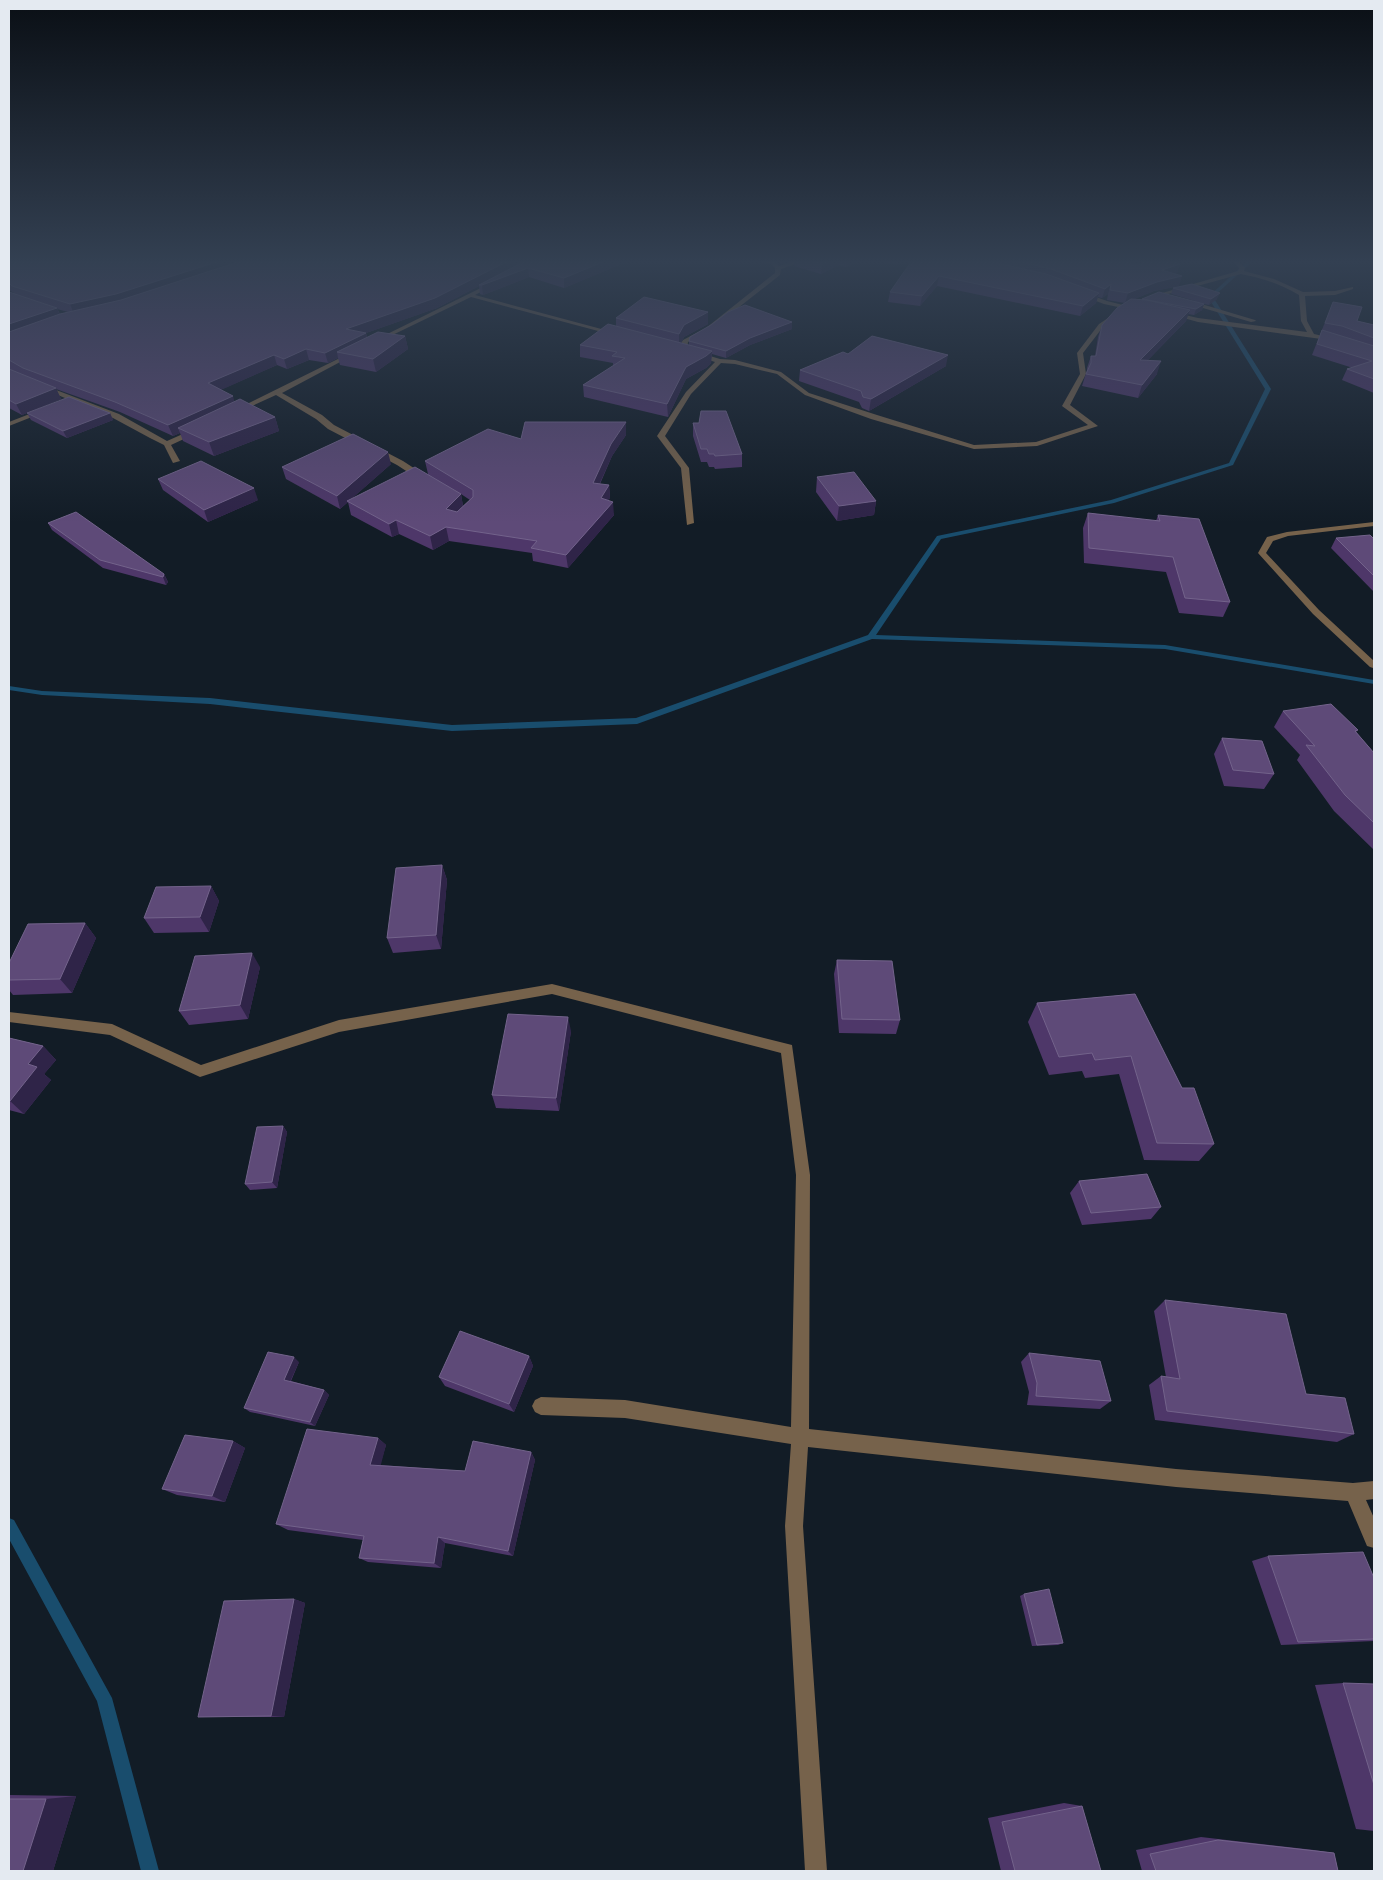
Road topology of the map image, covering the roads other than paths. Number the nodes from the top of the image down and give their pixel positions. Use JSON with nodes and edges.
{"nodes":[{"id":1,"x":682,"y":347,"type":"edge"},
{"id":2,"x":1085,"y":347,"type":"edge"},
{"id":3,"x":362,"y":348,"type":"edge"},
{"id":4,"x":675,"y":349,"type":"edge"},
{"id":5,"x":694,"y":354,"type":"junction"},
{"id":6,"x":720,"y":361,"type":"junction"},
{"id":7,"x":32,"y":383,"type":"edge"},
{"id":8,"x":276,"y":393,"type":"junction"},
{"id":9,"x":73,"y":399,"type":"junction"},
{"id":10,"x":64,"y":402,"type":"edge"},
{"id":11,"x":55,"y":406,"type":"edge"},
{"id":12,"x":228,"y":416,"type":"edge"},
{"id":13,"x":9,"y":424,"type":"edge"},
{"id":14,"x":203,"y":428,"type":"edge"},
{"id":15,"x":167,"y":444,"type":"junction"},
{"id":16,"x":176,"y":461,"type":"dead end"},
{"id":17,"x":432,"y":484,"type":"edge"},
{"id":18,"x":690,"y":523,"type":"dead end"},
{"id":19,"x":1374,"y":524,"type":"edge"},
{"id":20,"x":1373,"y":665,"type":"edge"},
{"id":21,"x":9,"y":1018,"type":"edge"},
{"id":22,"x":541,"y":1406,"type":"dead end"},
{"id":23,"x":800,"y":1437,"type":"junction"},
{"id":24,"x":1374,"y":1490,"type":"edge"},
{"id":25,"x":1353,"y":1492,"type":"junction"},
{"id":26,"x":1374,"y":1539,"type":"edge"},
{"id":27,"x":816,"y":1871,"type":"edge"}],
"edges":[{"from":1,"to":5,"type":"street"},
{"from":2,"to":6,"type":"street"},
{"from":3,"to":8,"type":"street"},
{"from":4,"to":5,"type":"street"},
{"from":5,"to":6,"type":"street"},
{"from":6,"to":18,"type":"street"},
{"from":7,"to":9,"type":"street"},
{"from":8,"to":12,"type":"street"},
{"from":8,"to":17,"type":"street"},
{"from":9,"to":10,"type":"street"},
{"from":9,"to":15,"type":"street"},
{"from":11,"to":13,"type":"street"},
{"from":14,"to":15,"type":"street"},
{"from":15,"to":16,"type":"street"},
{"from":19,"to":20,"type":"street"},
{"from":21,"to":23,"type":"street"},
{"from":22,"to":23,"type":"street"},
{"from":23,"to":25,"type":"street"},
{"from":23,"to":27,"type":"street"},
{"from":24,"to":25,"type":"street"},
{"from":25,"to":26,"type":"street"}]}
